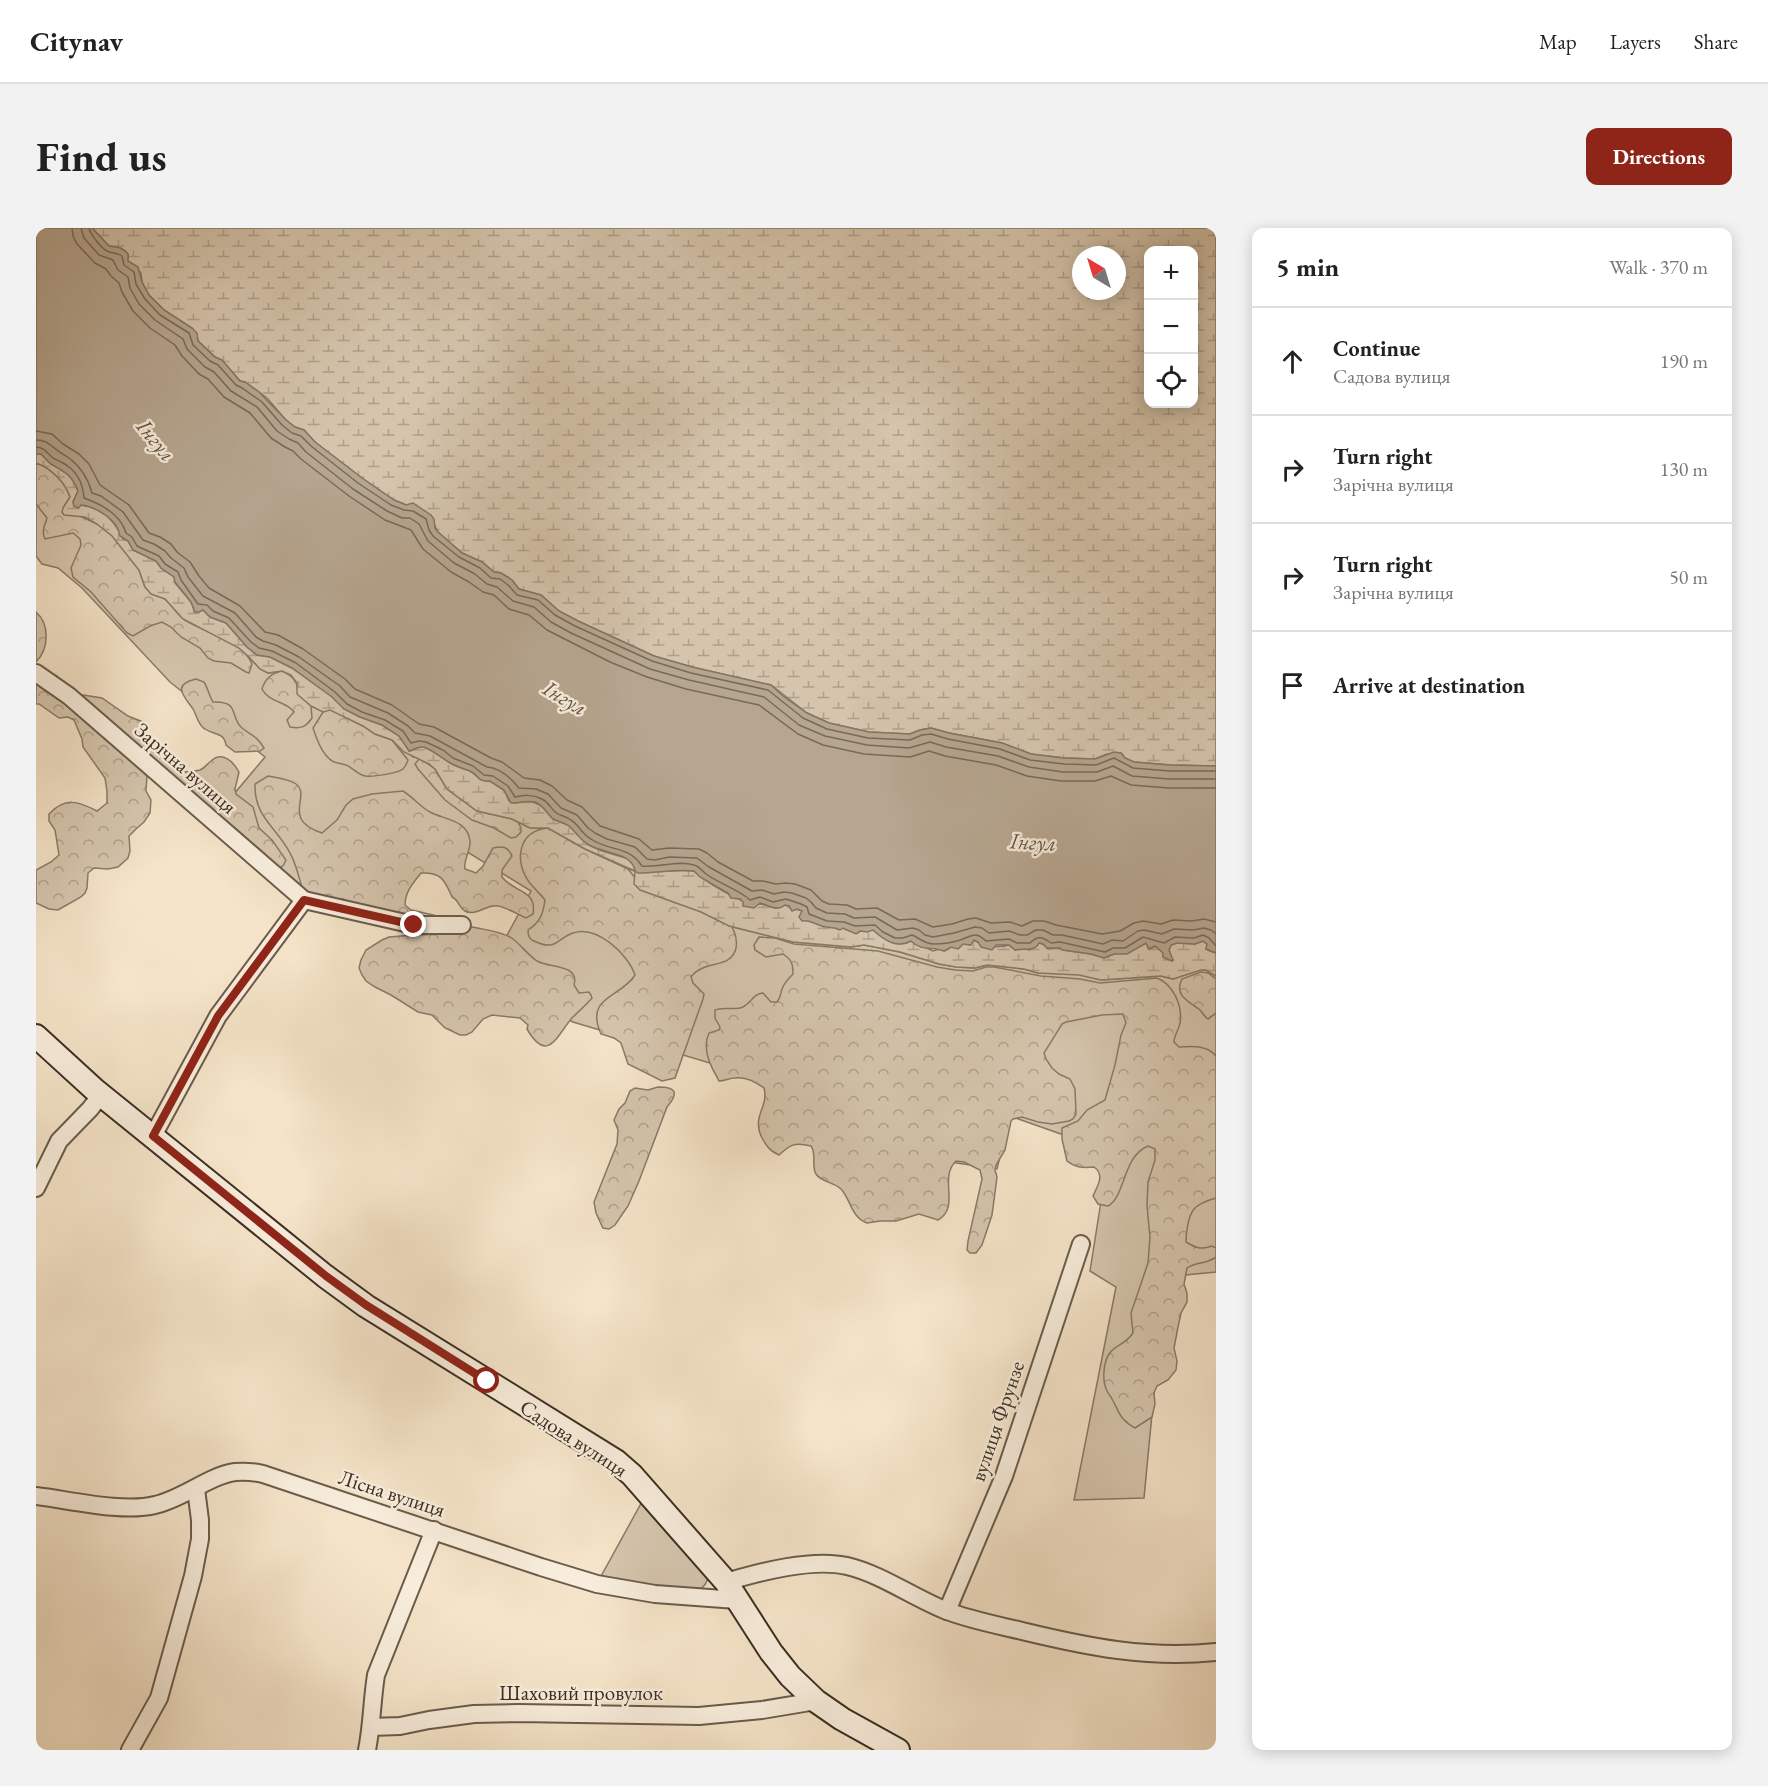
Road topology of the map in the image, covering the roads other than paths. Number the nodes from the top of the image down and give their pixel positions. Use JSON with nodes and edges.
{"nodes":[{"id":1,"x":36,"y":673,"type":"edge"},
{"id":2,"x":304,"y":900,"type":"junction"},
{"id":3,"x":462,"y":925,"type":"dead end"},
{"id":4,"x":36,"y":1036,"type":"edge"},
{"id":5,"x":101,"y":1095,"type":"junction"},
{"id":6,"x":153,"y":1136,"type":"junction"},
{"id":7,"x":36,"y":1188,"type":"edge"},
{"id":8,"x":1081,"y":1244,"type":"dead end"},
{"id":9,"x":196,"y":1489,"type":"junction"},
{"id":10,"x":36,"y":1496,"type":"edge"},
{"id":11,"x":434,"y":1530,"type":"junction"},
{"id":12,"x":731,"y":1591,"type":"junction"},
{"id":13,"x":947,"y":1611,"type":"junction"},
{"id":14,"x":1216,"y":1652,"type":"edge"},
{"id":15,"x":816,"y":1701,"type":"junction"},
{"id":16,"x":371,"y":1727,"type":"junction"},
{"id":17,"x":130,"y":1750,"type":"edge"},
{"id":18,"x":360,"y":1750,"type":"edge"},
{"id":19,"x":368,"y":1750,"type":"edge"},
{"id":20,"x":898,"y":1750,"type":"edge"}],
"edges":[{"from":1,"to":2,"type":"street","name":"Зарічна вулиця"},
{"from":2,"to":3,"type":"street","name":"Зарічна вулиця"},
{"from":2,"to":6,"type":"street"},
{"from":4,"to":5,"type":"street","name":"Садова вулиця"},
{"from":5,"to":6,"type":"street","name":"Садова вулиця"},
{"from":5,"to":7,"type":"street"},
{"from":6,"to":12,"type":"street","name":"Садова вулиця"},
{"from":8,"to":13,"type":"street","name":"вулиця Фрунзе"},
{"from":9,"to":10,"type":"street","name":"Лісна вулиця"},
{"from":9,"to":11,"type":"street","name":"Лісна вулиця"},
{"from":9,"to":17,"type":"street"},
{"from":11,"to":12,"type":"street","name":"Лісна вулиця"},
{"from":11,"to":16,"type":"street"},
{"from":12,"to":13,"type":"street"},
{"from":12,"to":15,"type":"street","name":"Садова вулиця"},
{"from":13,"to":14,"type":"street"},
{"from":15,"to":16,"type":"street","name":"Шаховий провулок"},
{"from":15,"to":20,"type":"street","name":"Садова вулиця"},
{"from":16,"to":18,"type":"street"},
{"from":16,"to":19,"type":"street"}]}
